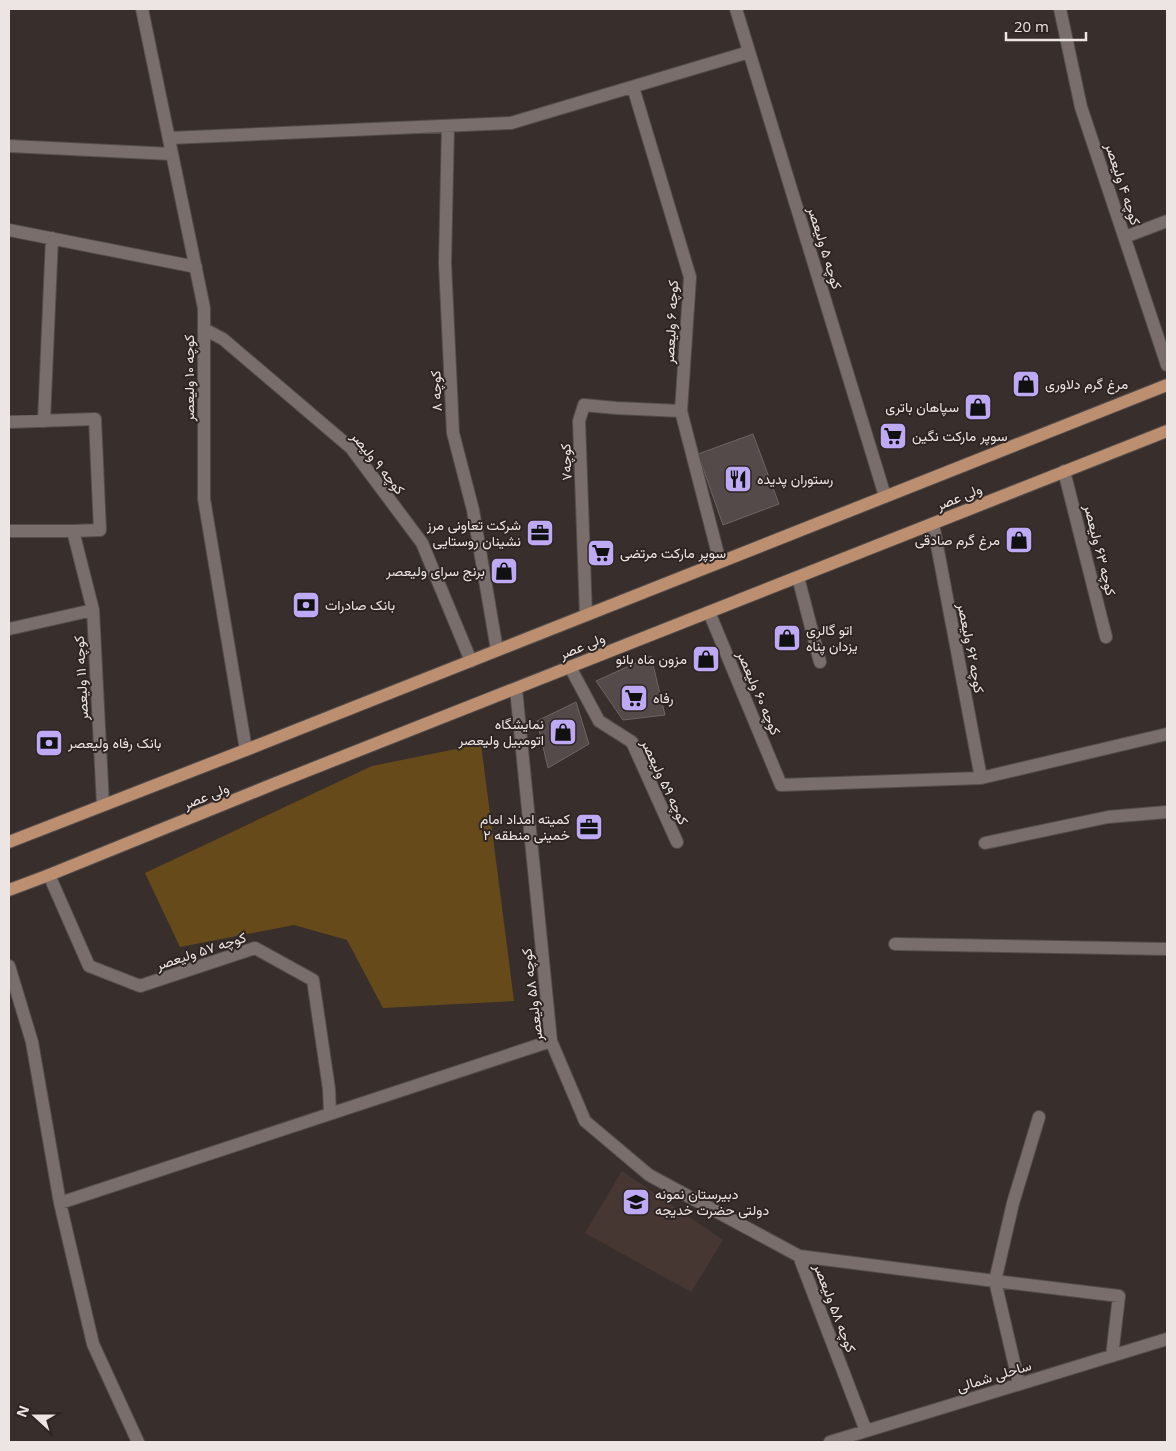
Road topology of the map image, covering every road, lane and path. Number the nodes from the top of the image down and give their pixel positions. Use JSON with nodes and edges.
{"nodes":[{"id":1,"x":142,"y":9,"type":"edge"},
{"id":2,"x":736,"y":9,"type":"edge"},
{"id":3,"x":1060,"y":9,"type":"edge"},
{"id":4,"x":749,"y":52,"type":"junction"},
{"id":5,"x":633,"y":87,"type":"junction"},
{"id":6,"x":448,"y":126,"type":"junction"},
{"id":7,"x":169,"y":138,"type":"junction"},
{"id":8,"x":9,"y":146,"type":"edge"},
{"id":9,"x":172,"y":154,"type":"junction"},
{"id":10,"x":1167,"y":221,"type":"edge"},
{"id":11,"x":9,"y":230,"type":"edge"},
{"id":12,"x":1124,"y":237,"type":"junction"},
{"id":13,"x":52,"y":238,"type":"junction"},
{"id":14,"x":196,"y":267,"type":"junction"},
{"id":15,"x":204,"y":329,"type":"junction"},
{"id":16,"x":1167,"y":365,"type":"edge"},
{"id":17,"x":1167,"y":385,"type":"edge"},
{"id":18,"x":681,"y":410,"type":"junction"},
{"id":19,"x":44,"y":421,"type":"junction"},
{"id":20,"x":9,"y":422,"type":"edge"},
{"id":21,"x":1167,"y":431,"type":"edge"},
{"id":22,"x":1064,"y":471,"type":"junction"},
{"id":23,"x":885,"y":496,"type":"junction"},
{"id":24,"x":933,"y":524,"type":"junction"},
{"id":25,"x":9,"y":531,"type":"edge"},
{"id":26,"x":72,"y":531,"type":"junction"},
{"id":27,"x":720,"y":562,"type":"junction"},
{"id":28,"x":798,"y":577,"type":"junction"},
{"id":29,"x":93,"y":610,"type":"junction"},
{"id":30,"x":709,"y":612,"type":"junction"},
{"id":31,"x":586,"y":615,"type":"junction"},
{"id":32,"x":9,"y":628,"type":"edge"},
{"id":33,"x":1106,"y":637,"type":"dead end"},
{"id":34,"x":497,"y":650,"type":"junction"},
{"id":35,"x":471,"y":661,"type":"junction"},
{"id":36,"x":820,"y":662,"type":"dead end"},
{"id":37,"x":570,"y":667,"type":"junction"},
{"id":38,"x":516,"y":689,"type":"junction"},
{"id":39,"x":1167,"y":734,"type":"edge"},
{"id":40,"x":246,"y":750,"type":"junction"},
{"id":41,"x":981,"y":778,"type":"junction"},
{"id":42,"x":103,"y":805,"type":"junction"},
{"id":43,"x":1167,"y":812,"type":"edge"},
{"id":44,"x":9,"y":842,"type":"edge"},
{"id":45,"x":677,"y":842,"type":"dead end"},
{"id":46,"x":985,"y":843,"type":"dead end"},
{"id":47,"x":49,"y":876,"type":"junction"},
{"id":48,"x":9,"y":890,"type":"edge"},
{"id":49,"x":894,"y":944,"type":"dead end"},
{"id":50,"x":1167,"y":949,"type":"edge"},
{"id":51,"x":9,"y":966,"type":"edge"},
{"id":52,"x":551,"y":1041,"type":"junction"},
{"id":53,"x":330,"y":1114,"type":"junction"},
{"id":54,"x":1039,"y":1117,"type":"dead end"},
{"id":55,"x":60,"y":1202,"type":"junction"},
{"id":56,"x":799,"y":1256,"type":"junction"},
{"id":57,"x":995,"y":1281,"type":"junction"},
{"id":58,"x":1167,"y":1339,"type":"edge"},
{"id":59,"x":1112,"y":1356,"type":"junction"},
{"id":60,"x":1019,"y":1384,"type":"junction"},
{"id":61,"x":866,"y":1432,"type":"junction"},
{"id":62,"x":138,"y":1442,"type":"edge"},
{"id":63,"x":830,"y":1442,"type":"edge"}],
"edges":[{"from":1,"to":7,"type":"street","name":"کوچه ۱۰ ولیعصر"},
{"from":2,"to":4,"type":"street","name":"کوچه ۵ ولیعصر"},
{"from":3,"to":12,"type":"street","name":"کوچه ۴ ولیعصر"},
{"from":4,"to":5,"type":"street"},
{"from":4,"to":23,"type":"street","name":"کوچه ۵ ولیعصر"},
{"from":5,"to":6,"type":"street"},
{"from":5,"to":18,"type":"street","name":"کوچه ۶ ولیعصر"},
{"from":6,"to":7,"type":"street"},
{"from":6,"to":34,"type":"street","name":"کوچه ۸"},
{"from":7,"to":9,"type":"street","name":"کوچه ۱۰ ولیعصر"},
{"from":8,"to":9,"type":"street"},
{"from":9,"to":14,"type":"street","name":"کوچه ۱۰ ولیعصر"},
{"from":10,"to":12,"type":"street"},
{"from":11,"to":13,"type":"street"},
{"from":12,"to":16,"type":"street","name":"کوچه ۴ ولیعصر"},
{"from":13,"to":14,"type":"street"},
{"from":13,"to":19,"type":"street"},
{"from":14,"to":15,"type":"street","name":"کوچه ۱۰ ولیعصر"},
{"from":15,"to":35,"type":"street","name":"کوچه ۹ ولیصر"},
{"from":15,"to":40,"type":"street","name":"کوچه ۱۰ ولیعصر"},
{"from":17,"to":23,"type":"main road","name":"ولی عصر"},
{"from":18,"to":27,"type":"street","name":"کوچه ۶ ولیعصر"},
{"from":18,"to":31,"type":"street","name":"کوچه۷"},
{"from":19,"to":20,"type":"street"},
{"from":19,"to":26,"type":"street"},
{"from":21,"to":22,"type":"main road","name":"ولی عصر"},
{"from":22,"to":24,"type":"main road","name":"ولی عصر"},
{"from":22,"to":33,"type":"street","name":"کوچه ۶۳ ولیعصر"},
{"from":23,"to":27,"type":"main road","name":"ولی عصر"},
{"from":24,"to":28,"type":"main road","name":"ولی عصر"},
{"from":24,"to":41,"type":"street","name":"کوچه ۶۲ ولیعصر"},
{"from":25,"to":26,"type":"street"},
{"from":26,"to":29,"type":"street","name":"کوچه ۱۱ ولیعصر"},
{"from":27,"to":31,"type":"main road","name":"ولی عصر"},
{"from":28,"to":30,"type":"main road","name":"ولی عصر"},
{"from":28,"to":36,"type":"street"},
{"from":29,"to":32,"type":"street"},
{"from":29,"to":42,"type":"street","name":"کوچه ۱۱ ولیعصر"},
{"from":30,"to":37,"type":"main road","name":"ولی عصر"},
{"from":30,"to":41,"type":"street","name":"کوچه ۶۰ ولیعصر"},
{"from":31,"to":34,"type":"main road","name":"ولی عصر"},
{"from":34,"to":35,"type":"main road","name":"ولی عصر"},
{"from":35,"to":40,"type":"main road","name":"ولی عصر"},
{"from":37,"to":38,"type":"main road","name":"ولی عصر"},
{"from":37,"to":45,"type":"street","name":"کوچه ۵۹ ولیعصر"},
{"from":38,"to":47,"type":"main road","name":"ولی عصر"},
{"from":38,"to":52,"type":"street","name":"کوچه ۵۸ ولیعصر"},
{"from":39,"to":41,"type":"street"},
{"from":40,"to":42,"type":"main road","name":"ولی عصر"},
{"from":42,"to":44,"type":"main road","name":"ولی عصر"},
{"from":43,"to":46,"type":"street"},
{"from":47,"to":48,"type":"main road","name":"ولی عصر"},
{"from":47,"to":53,"type":"street","name":"کوچه ۵۷ ولیعصر"},
{"from":49,"to":50,"type":"street"},
{"from":51,"to":55,"type":"street"},
{"from":52,"to":53,"type":"street"},
{"from":52,"to":56,"type":"street","name":"کوچه ۵۸ ولیعصر"},
{"from":53,"to":55,"type":"street"},
{"from":54,"to":57,"type":"street"},
{"from":55,"to":62,"type":"street"},
{"from":56,"to":57,"type":"street"},
{"from":56,"to":61,"type":"street","name":"کوچه ۵۸ ولیعصر"},
{"from":57,"to":59,"type":"street"},
{"from":57,"to":60,"type":"street"},
{"from":58,"to":59,"type":"street","name":"ساحلی شمالی"},
{"from":59,"to":60,"type":"street","name":"ساحلی شمالی"},
{"from":60,"to":61,"type":"street","name":"ساحلی شمالی"},
{"from":61,"to":63,"type":"street","name":"ساحلی شمالی"}]}
